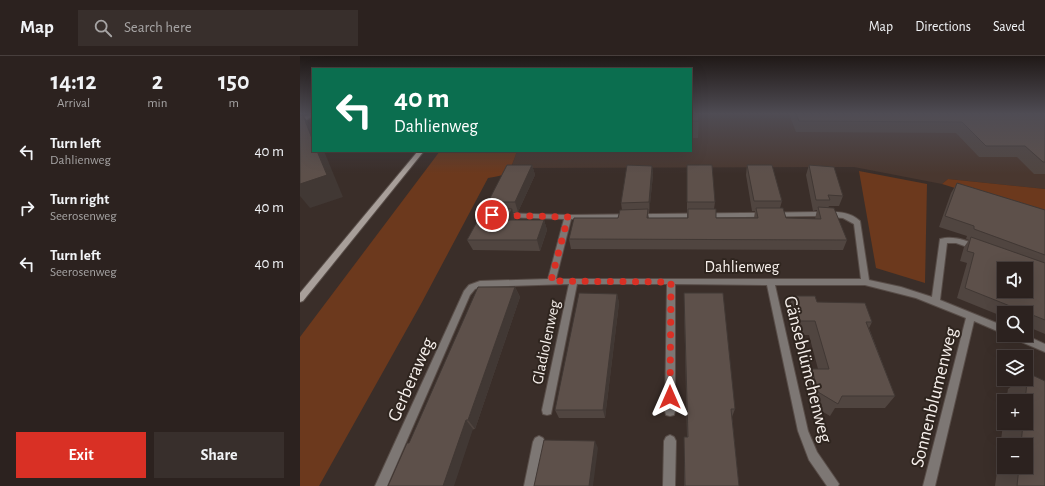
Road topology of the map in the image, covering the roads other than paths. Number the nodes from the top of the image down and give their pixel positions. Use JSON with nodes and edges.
{"nodes":[{"id":1,"x":420,"y":152,"type":"edge"},
{"id":2,"x":492,"y":215,"type":"edge"},
{"id":3,"x":568,"y":217,"type":"junction"},
{"id":4,"x":985,"y":251,"type":"edge"},
{"id":5,"x":574,"y":280,"type":"junction"},
{"id":6,"x":551,"y":281,"type":"junction"},
{"id":7,"x":770,"y":281,"type":"junction"},
{"id":8,"x":671,"y":282,"type":"junction"},
{"id":9,"x":865,"y":282,"type":"junction"},
{"id":10,"x":472,"y":287,"type":"joint"},
{"id":11,"x":300,"y":299,"type":"edge"},
{"id":12,"x":936,"y":301,"type":"junction"},
{"id":13,"x":971,"y":317,"type":"junction"},
{"id":14,"x":997,"y":327,"type":"edge"},
{"id":15,"x":1031,"y":342,"type":"edge"},
{"id":16,"x":1045,"y":348,"type":"edge"},
{"id":17,"x":547,"y":410,"type":"dead end"},
{"id":18,"x":670,"y":411,"type":"dead end"},
{"id":19,"x":670,"y":441,"type":"dead end"},
{"id":20,"x":539,"y":442,"type":"dead end"},
{"id":21,"x":833,"y":484,"type":"dead end"},
{"id":22,"x":381,"y":486,"type":"edge"},
{"id":23,"x":530,"y":486,"type":"edge"},
{"id":24,"x":669,"y":486,"type":"edge"},
{"id":25,"x":929,"y":486,"type":"edge"}],
"edges":[{"from":1,"to":11,"type":"main road"},
{"from":2,"to":3,"type":"street"},
{"from":3,"to":6,"type":"street"},
{"from":3,"to":9,"type":"street"},
{"from":4,"to":12,"type":"street"},
{"from":5,"to":6,"type":"street","name":"Dahlienweg"},
{"from":5,"to":8,"type":"street","name":"Dahlienweg"},
{"from":5,"to":17,"type":"street","name":"Gladiolenweg"},
{"from":6,"to":10,"type":"street","name":"Dahlienweg"},
{"from":7,"to":8,"type":"street","name":"Dahlienweg"},
{"from":7,"to":9,"type":"street","name":"Dahlienweg"},
{"from":7,"to":21,"type":"street","name":"Gänseblümchenweg"},
{"from":8,"to":18,"type":"street"},
{"from":9,"to":12,"type":"street","name":"Dahlienweg"},
{"from":10,"to":22,"type":"street","name":"Gerberaweg"},
{"from":12,"to":13,"type":"street","name":"Dahlienweg"},
{"from":13,"to":14,"type":"street","name":"Dahlienweg"},
{"from":13,"to":25,"type":"street","name":"Sonnenblumenweg"},
{"from":15,"to":16,"type":"street"},
{"from":19,"to":24,"type":"street"},
{"from":20,"to":23,"type":"street"}]}
